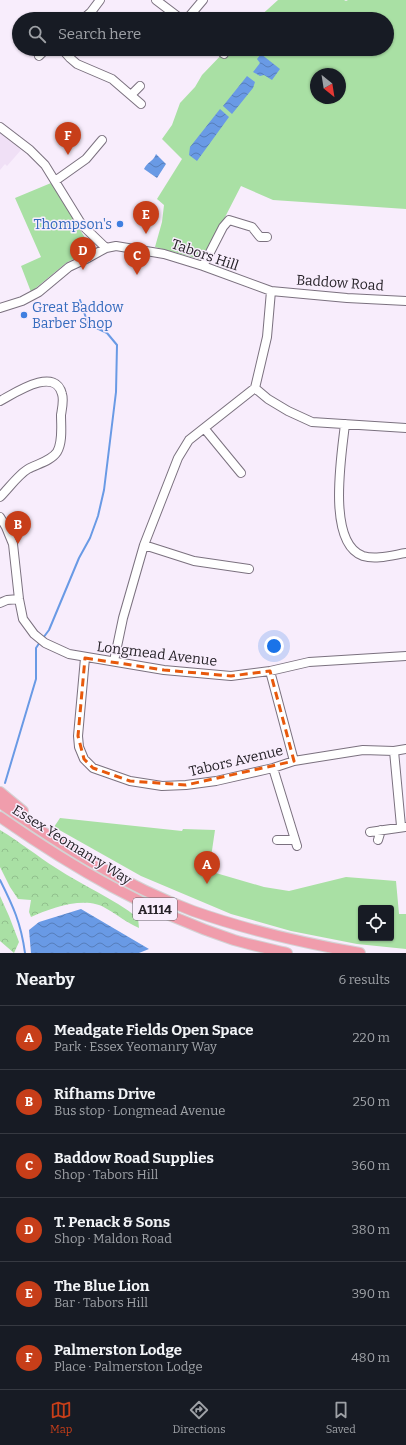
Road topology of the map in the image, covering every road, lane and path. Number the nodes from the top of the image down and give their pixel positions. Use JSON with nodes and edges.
{"nodes":[{"id":1,"x":100,"y":0,"type":"edge"},
{"id":2,"x":156,"y":0,"type":"edge"},
{"id":3,"x":203,"y":0,"type":"edge"},
{"id":4,"x":91,"y":12,"type":"edge"},
{"id":5,"x":172,"y":12,"type":"edge"},
{"id":6,"x":193,"y":12,"type":"edge"},
{"id":7,"x":68,"y":56,"type":"edge"},
{"id":8,"x":140,"y":86,"type":"dead end"},
{"id":9,"x":132,"y":95,"type":"junction"},
{"id":10,"x":141,"y":104,"type":"dead end"},
{"id":11,"x":0,"y":127,"type":"edge"},
{"id":12,"x":102,"y":140,"type":"dead end"},
{"id":13,"x":55,"y":181,"type":"junction"},
{"id":14,"x":267,"y":237,"type":"dead end"},
{"id":15,"x":106,"y":248,"type":"junction"},
{"id":16,"x":203,"y":266,"type":"junction"},
{"id":17,"x":271,"y":291,"type":"junction"},
{"id":18,"x":406,"y":301,"type":"edge"},
{"id":19,"x":0,"y":308,"type":"edge"},
{"id":20,"x":255,"y":388,"type":"junction"},
{"id":21,"x":0,"y":401,"type":"edge"},
{"id":22,"x":345,"y":424,"type":"junction"},
{"id":23,"x":204,"y":428,"type":"junction"},
{"id":24,"x":406,"y":428,"type":"edge"},
{"id":25,"x":241,"y":473,"type":"dead end"},
{"id":26,"x":0,"y":497,"type":"edge"},
{"id":27,"x":0,"y":517,"type":"edge"},
{"id":28,"x":144,"y":545,"type":"junction"},
{"id":29,"x":406,"y":553,"type":"edge"},
{"id":30,"x":249,"y":569,"type":"dead end"},
{"id":31,"x":19,"y":599,"type":"junction"},
{"id":32,"x":0,"y":603,"type":"edge"},
{"id":33,"x":406,"y":656,"type":"edge"},
{"id":34,"x":85,"y":658,"type":"junction"},
{"id":35,"x":114,"y":661,"type":"junction"},
{"id":36,"x":270,"y":671,"type":"junction"},
{"id":37,"x":406,"y":749,"type":"edge"},
{"id":38,"x":394,"y":751,"type":"junction"},
{"id":39,"x":294,"y":761,"type":"junction"},
{"id":40,"x":273,"y":768,"type":"junction"},
{"id":41,"x":0,"y":792,"type":"edge"},
{"id":42,"x":0,"y":803,"type":"edge"},
{"id":43,"x":0,"y":817,"type":"edge"},
{"id":44,"x":0,"y":822,"type":"edge"},
{"id":45,"x":406,"y":827,"type":"edge"},
{"id":46,"x":381,"y":830,"type":"junction"},
{"id":47,"x":370,"y":832,"type":"dead end"},
{"id":48,"x":277,"y":840,"type":"dead end"},
{"id":49,"x":378,"y":840,"type":"dead end"},
{"id":50,"x":34,"y":841,"type":"junction"},
{"id":51,"x":106,"y":870,"type":"junction"},
{"id":52,"x":287,"y":953,"type":"edge"},
{"id":53,"x":360,"y":953,"type":"edge"}],
"edges":[{"from":1,"to":4,"type":"street"},
{"from":2,"to":5,"type":"street"},
{"from":3,"to":6,"type":"street"},
{"from":7,"to":9,"type":"street"},
{"from":8,"to":9,"type":"street"},
{"from":9,"to":10,"type":"street"},
{"from":11,"to":13,"type":"street"},
{"from":12,"to":13,"type":"street"},
{"from":13,"to":15,"type":"street"},
{"from":14,"to":16,"type":"street"},
{"from":15,"to":16,"type":"street","name":"Tabors Hill"},
{"from":15,"to":19,"type":"street"},
{"from":16,"to":17,"type":"street","name":"Tabors Hill"},
{"from":17,"to":18,"type":"street","name":"Baddow Road"},
{"from":17,"to":20,"type":"street"},
{"from":20,"to":22,"type":"street"},
{"from":20,"to":23,"type":"street"},
{"from":21,"to":26,"type":"street"},
{"from":22,"to":24,"type":"street"},
{"from":22,"to":29,"type":"street"},
{"from":23,"to":25,"type":"street"},
{"from":23,"to":28,"type":"street"},
{"from":27,"to":31,"type":"street","name":"Longmead Avenue"},
{"from":28,"to":30,"type":"street"},
{"from":28,"to":35,"type":"street"},
{"from":31,"to":32,"type":"street"},
{"from":31,"to":34,"type":"street","name":"Longmead Avenue"},
{"from":33,"to":36,"type":"street","name":"Longmead Avenue"},
{"from":34,"to":35,"type":"street","name":"Longmead Avenue"},
{"from":34,"to":40,"type":"street","name":"Tabors Avenue"},
{"from":35,"to":36,"type":"street","name":"Longmead Avenue"},
{"from":36,"to":39,"type":"street"},
{"from":37,"to":38,"type":"street","name":"Tabors Avenue"},
{"from":38,"to":39,"type":"street","name":"Tabors Avenue"},
{"from":38,"to":45,"type":"street"},
{"from":39,"to":40,"type":"street","name":"Tabors Avenue"},
{"from":40,"to":48,"type":"street"},
{"from":41,"to":51,"type":"main road","number":"A1114"},
{"from":42,"to":51,"type":"main road","name":"Essex Yeomanry Way","number":"A1114"},
{"from":43,"to":50,"type":"main road","name":"Essex Yeomanry Way","number":"A1114"},
{"from":44,"to":50,"type":"main road"},
{"from":45,"to":46,"type":"street"},
{"from":46,"to":47,"type":"street"},
{"from":46,"to":49,"type":"street"},
{"from":50,"to":52,"type":"main road","name":"Essex Yeomanry Way","number":"A1114"},
{"from":51,"to":53,"type":"main road","name":"Essex Yeomanry Way","number":"A1114"}]}
